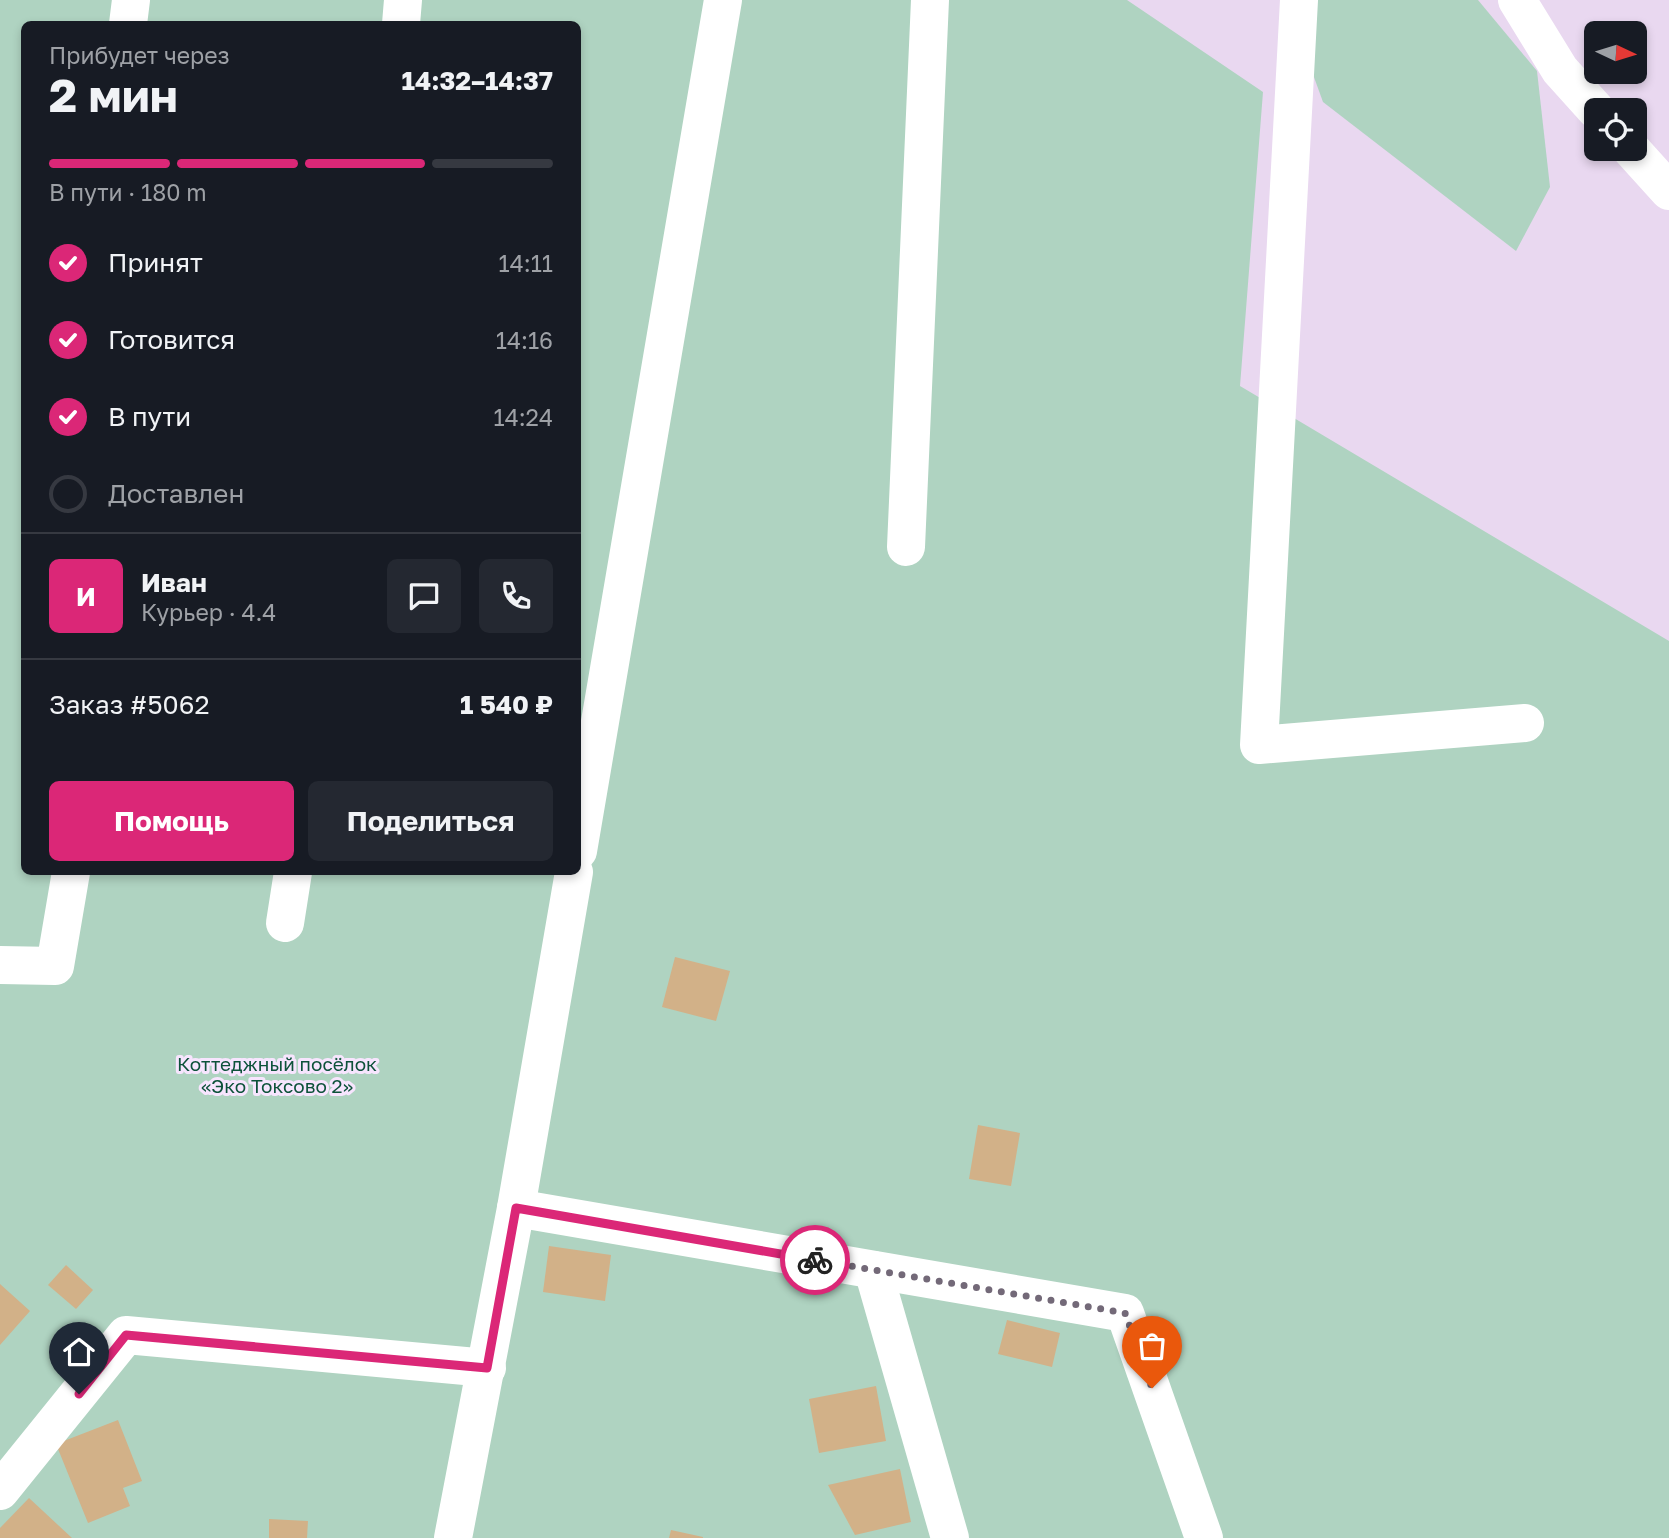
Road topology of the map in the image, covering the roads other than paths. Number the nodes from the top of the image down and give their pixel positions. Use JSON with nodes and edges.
{"nodes":[{"id":1,"x":131,"y":0,"type":"edge"},
{"id":2,"x":403,"y":0,"type":"edge"},
{"id":3,"x":723,"y":0,"type":"edge"},
{"id":4,"x":930,"y":0,"type":"edge"},
{"id":5,"x":1299,"y":0,"type":"edge"},
{"id":6,"x":1517,"y":0,"type":"edge"},
{"id":7,"x":128,"y":21,"type":"edge"},
{"id":8,"x":401,"y":21,"type":"edge"},
{"id":9,"x":1586,"y":98,"type":"edge"},
{"id":10,"x":1642,"y":161,"type":"edge"},
{"id":11,"x":1669,"y":191,"type":"edge"},
{"id":12,"x":906,"y":547,"type":"dead end"},
{"id":13,"x":1525,"y":723,"type":"dead end"},
{"id":14,"x":581,"y":833,"type":"edge"},
{"id":15,"x":70,"y":875,"type":"edge"},
{"id":16,"x":293,"y":875,"type":"edge"},
{"id":17,"x":573,"y":875,"type":"edge"},
{"id":18,"x":285,"y":923,"type":"dead end"},
{"id":19,"x":0,"y":965,"type":"edge"},
{"id":20,"x":516,"y":1208,"type":"junction"},
{"id":21,"x":873,"y":1270,"type":"junction"},
{"id":22,"x":487,"y":1368,"type":"junction"},
{"id":23,"x":0,"y":1491,"type":"edge"},
{"id":24,"x":453,"y":1538,"type":"edge"},
{"id":25,"x":950,"y":1538,"type":"edge"},
{"id":26,"x":1204,"y":1538,"type":"edge"}],
"edges":[{"from":1,"to":7,"type":"street"},
{"from":2,"to":8,"type":"street"},
{"from":3,"to":14,"type":"street"},
{"from":4,"to":12,"type":"street"},
{"from":5,"to":13,"type":"street"},
{"from":6,"to":9,"type":"street"},
{"from":10,"to":11,"type":"street"},
{"from":15,"to":19,"type":"street"},
{"from":16,"to":18,"type":"street"},
{"from":17,"to":20,"type":"street"},
{"from":20,"to":21,"type":"street"},
{"from":20,"to":22,"type":"street"},
{"from":21,"to":25,"type":"street"},
{"from":21,"to":26,"type":"street"},
{"from":22,"to":23,"type":"street"},
{"from":22,"to":24,"type":"street"}]}
